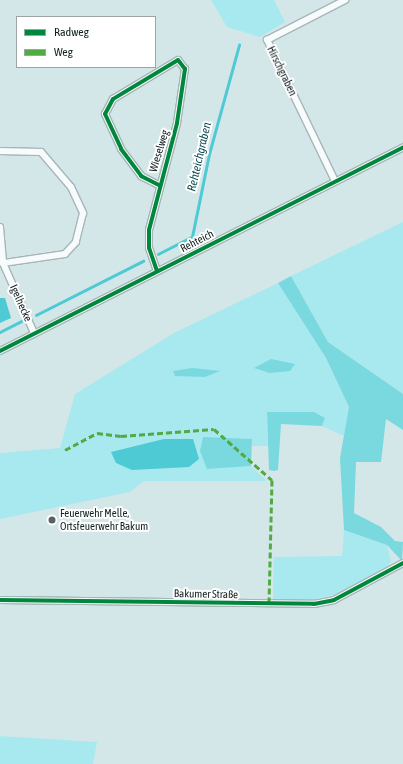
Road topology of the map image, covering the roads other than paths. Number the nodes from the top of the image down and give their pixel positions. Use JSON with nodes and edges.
{"nodes":[{"id":1,"x":345,"y":0,"type":"edge"},
{"id":2,"x":403,"y":148,"type":"edge"},
{"id":3,"x":0,"y":151,"type":"edge"},
{"id":4,"x":335,"y":181,"type":"junction"},
{"id":5,"x":159,"y":185,"type":"junction"},
{"id":6,"x":0,"y":227,"type":"edge"},
{"id":7,"x":3,"y":263,"type":"junction"},
{"id":8,"x":157,"y":271,"type":"junction"},
{"id":9,"x":34,"y":333,"type":"junction"},
{"id":10,"x":0,"y":351,"type":"edge"},
{"id":11,"x":403,"y":563,"type":"edge"},
{"id":12,"x":0,"y":600,"type":"edge"}],
"edges":[{"from":1,"to":4,"type":"street","name":"Hirschgraben"},
{"from":2,"to":4,"type":"street","name":"Rehteich"},
{"from":3,"to":7,"type":"street"},
{"from":4,"to":8,"type":"street","name":"Rehteich"},
{"from":5,"to":5,"type":"street","name":"Wieselweg"},
{"from":5,"to":8,"type":"street","name":"Wieselweg"},
{"from":6,"to":7,"type":"street","name":"Igelhecke"},
{"from":7,"to":9,"type":"street","name":"Igelhecke"},
{"from":8,"to":9,"type":"street","name":"Rehteich"},
{"from":9,"to":10,"type":"street","name":"Rehteich"},
{"from":11,"to":12,"type":"street","name":"Bakumer Straße"}]}
